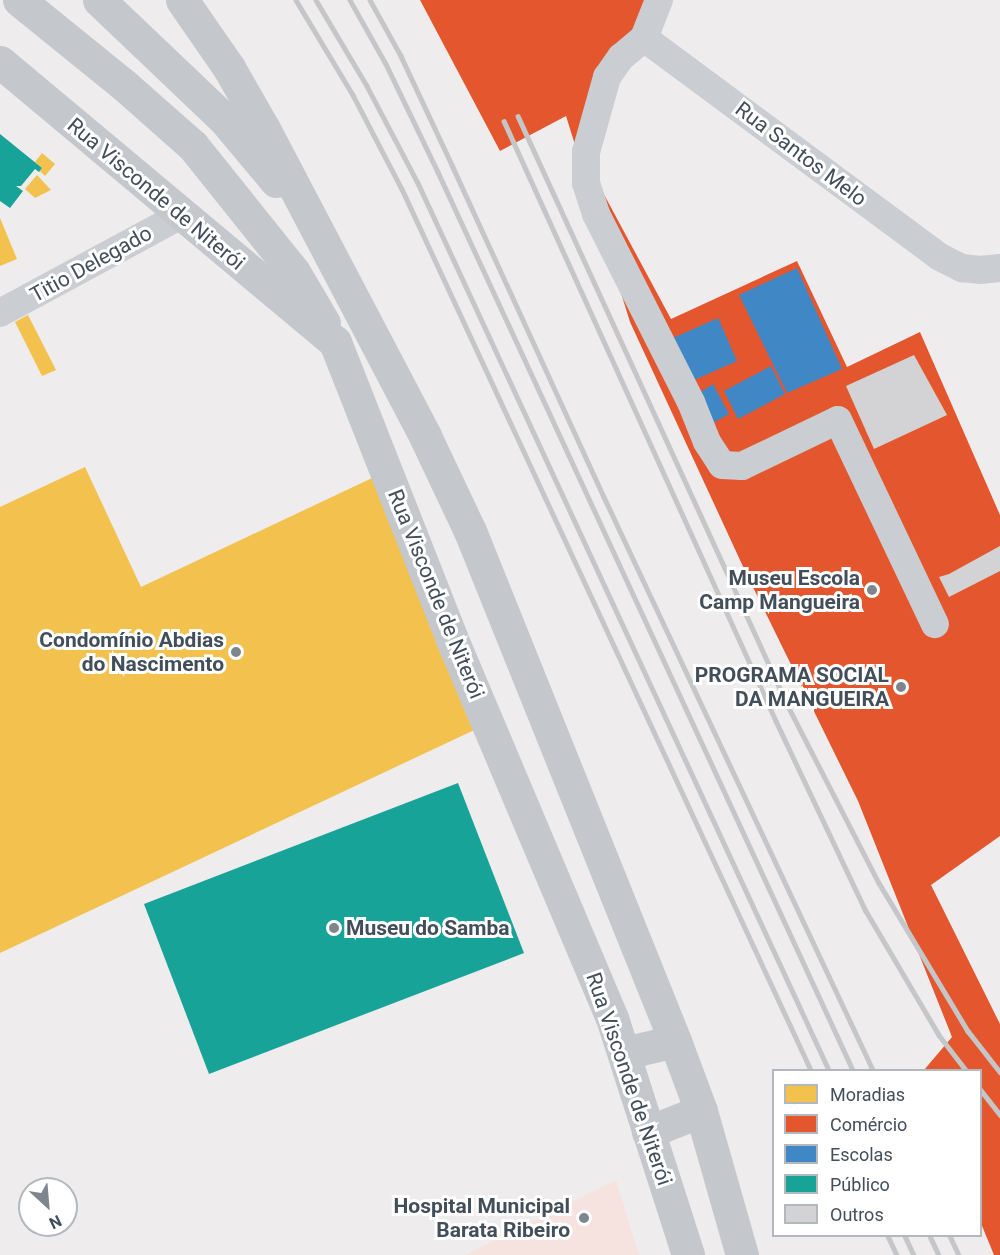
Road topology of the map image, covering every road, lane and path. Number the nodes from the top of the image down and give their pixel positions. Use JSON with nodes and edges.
{"nodes":[{"id":1,"x":19,"y":0,"type":"edge"},
{"id":2,"x":99,"y":0,"type":"edge"},
{"id":3,"x":182,"y":0,"type":"edge"},
{"id":4,"x":659,"y":0,"type":"edge"},
{"id":5,"x":644,"y":38,"type":"junction"},
{"id":6,"x":0,"y":63,"type":"edge"},
{"id":7,"x":181,"y":215,"type":"junction"},
{"id":8,"x":318,"y":230,"type":"junction"},
{"id":9,"x":1000,"y":266,"type":"edge"},
{"id":10,"x":0,"y":313,"type":"edge"},
{"id":11,"x":335,"y":342,"type":"junction"},
{"id":12,"x":935,"y":624,"type":"dead end"},
{"id":13,"x":675,"y":1041,"type":"junction"},
{"id":14,"x":624,"y":1053,"type":"junction"},
{"id":15,"x":701,"y":1111,"type":"junction"},
{"id":16,"x":648,"y":1132,"type":"junction"},
{"id":17,"x":688,"y":1255,"type":"edge"},
{"id":18,"x":742,"y":1255,"type":"edge"}],
"edges":[{"from":1,"to":11,"type":"main road"},
{"from":2,"to":8,"type":"main road"},
{"from":3,"to":8,"type":"main road"},
{"from":4,"to":5,"type":"street"},
{"from":5,"to":9,"type":"street","name":"Rua Santos Melo"},
{"from":5,"to":12,"type":"street"},
{"from":6,"to":7,"type":"main road","name":"Rua Visconde de Niterói"},
{"from":7,"to":10,"type":"street","name":"Titio Delegado"},
{"from":7,"to":11,"type":"main road","name":"Rua Visconde de Niterói"},
{"from":8,"to":13,"type":"main road"},
{"from":11,"to":14,"type":"main road","name":"Rua Visconde de Niterói"},
{"from":13,"to":14,"type":"main road"},
{"from":13,"to":15,"type":"main road"},
{"from":14,"to":16,"type":"main road","name":"Rua Visconde de Niterói"},
{"from":15,"to":16,"type":"main road"},
{"from":15,"to":18,"type":"main road"},
{"from":16,"to":17,"type":"main road","name":"Rua Visconde de Niterói"}]}
